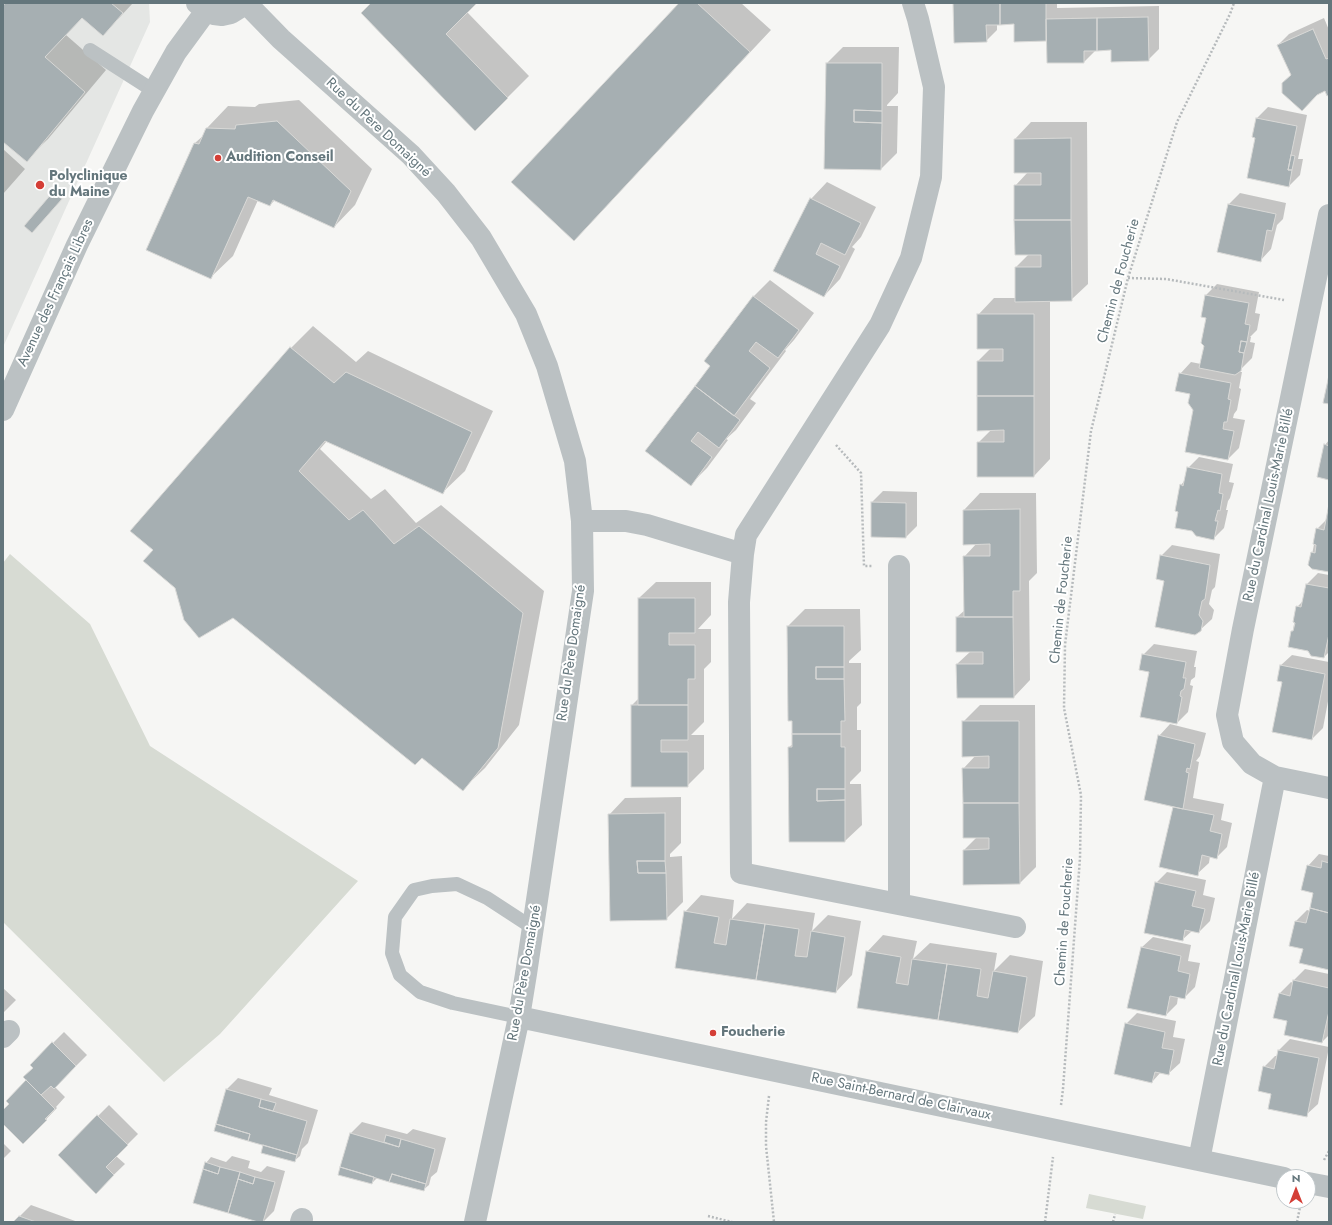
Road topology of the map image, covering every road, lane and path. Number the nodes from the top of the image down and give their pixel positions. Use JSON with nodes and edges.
{"nodes":[{"id":1,"x":245,"y":3,"type":"edge"},
{"id":2,"x":913,"y":3,"type":"edge"},
{"id":3,"x":1234,"y":3,"type":"edge"},
{"id":4,"x":201,"y":7,"type":"edge"},
{"id":5,"x":90,"y":50,"type":"dead end"},
{"id":6,"x":154,"y":91,"type":"junction"},
{"id":7,"x":1329,"y":214,"type":"edge"},
{"id":8,"x":1128,"y":278,"type":"junction"},
{"id":9,"x":1310,"y":304,"type":"junction"},
{"id":10,"x":3,"y":410,"type":"edge"},
{"id":11,"x":818,"y":423,"type":"junction"},
{"id":12,"x":582,"y":521,"type":"junction"},
{"id":13,"x":743,"y":554,"type":"junction"},
{"id":14,"x":899,"y":566,"type":"joint"},
{"id":15,"x":1275,"y":777,"type":"junction"},
{"id":16,"x":1329,"y":788,"type":"edge"},
{"id":17,"x":899,"y":904,"type":"junction"},
{"id":18,"x":1015,"y":927,"type":"dead end"},
{"id":19,"x":533,"y":928,"type":"junction"},
{"id":20,"x":519,"y":1017,"type":"junction"},
{"id":21,"x":769,"y":1095,"type":"dead end"},
{"id":22,"x":1057,"y":1130,"type":"junction"},
{"id":23,"x":1199,"y":1160,"type":"junction"},
{"id":24,"x":1276,"y":1176,"type":"edge"},
{"id":25,"x":1316,"y":1185,"type":"edge"},
{"id":26,"x":1329,"y":1188,"type":"edge"},
{"id":27,"x":1299,"y":1209,"type":"edge"},
{"id":28,"x":1115,"y":1214,"type":"dead end"},
{"id":29,"x":708,"y":1216,"type":"dead end"},
{"id":30,"x":475,"y":1222,"type":"edge"},
{"id":31,"x":732,"y":1222,"type":"edge"},
{"id":32,"x":774,"y":1222,"type":"edge"},
{"id":33,"x":1045,"y":1222,"type":"edge"},
{"id":34,"x":1113,"y":1222,"type":"edge"},
{"id":35,"x":1297,"y":1222,"type":"edge"}],
"edges":[{"from":1,"to":4,"type":"street"},
{"from":1,"to":12,"type":"street","name":"Rue du Père Domaigné"},
{"from":2,"to":11,"type":"street"},
{"from":3,"to":8,"type":"path","name":"Chemin de Foucherie"},
{"from":4,"to":6,"type":"street","name":"Avenue des Français Libres"},
{"from":5,"to":6,"type":"lane"},
{"from":6,"to":10,"type":"street","name":"Avenue des Français Libres"},
{"from":7,"to":9,"type":"street","name":"Rue du Cardinal Louis-Marie Billé"},
{"from":8,"to":9,"type":"path"},
{"from":8,"to":22,"type":"path","name":"Chemin de Foucherie"},
{"from":9,"to":15,"type":"street","name":"Rue du Cardinal Louis-Marie Billé"},
{"from":11,"to":13,"type":"street"},
{"from":11,"to":14,"type":"path"},
{"from":12,"to":13,"type":"street"},
{"from":12,"to":19,"type":"street","name":"Rue du Père Domaigné"},
{"from":13,"to":17,"type":"street"},
{"from":14,"to":17,"type":"street"},
{"from":15,"to":16,"type":"street","name":"Rue du Cardinal Louis-Marie Billé"},
{"from":15,"to":23,"type":"street","name":"Rue du Cardinal Louis-Marie Billé"},
{"from":17,"to":18,"type":"street"},
{"from":19,"to":20,"type":"street","name":"Rue du Père Domaigné"},
{"from":19,"to":20,"type":"lane"},
{"from":20,"to":22,"type":"street","name":"Rue Saint-Bernard de Clairvaux"},
{"from":20,"to":30,"type":"street","name":"Rue du Père Domaigné"},
{"from":21,"to":32,"type":"path"},
{"from":22,"to":23,"type":"street","name":"Rue Saint-Bernard de Clairvaux"},
{"from":22,"to":33,"type":"path","name":"Chemin de Foucherie"},
{"from":23,"to":24,"type":"street","name":"Rue Saint-Bernard de Clairvaux"},
{"from":25,"to":26,"type":"street"},
{"from":27,"to":35,"type":"path"},
{"from":28,"to":34,"type":"path"},
{"from":29,"to":31,"type":"path"}]}
